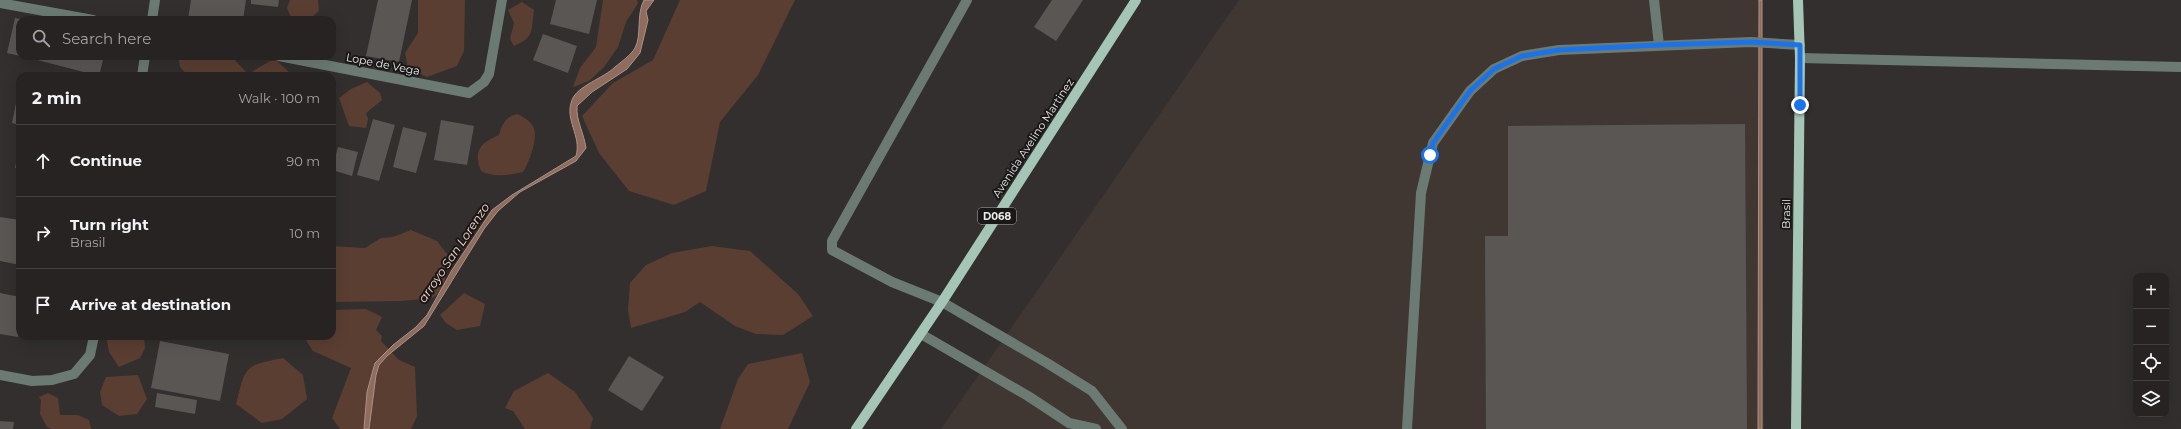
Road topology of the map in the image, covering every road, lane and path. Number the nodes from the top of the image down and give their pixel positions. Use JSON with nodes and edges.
{"nodes":[{"id":1,"x":155,"y":0,"type":"edge"},
{"id":2,"x":502,"y":0,"type":"edge"},
{"id":3,"x":966,"y":0,"type":"edge"},
{"id":4,"x":1136,"y":0,"type":"edge"},
{"id":5,"x":1654,"y":0,"type":"edge"},
{"id":6,"x":1798,"y":0,"type":"edge"},
{"id":7,"x":0,"y":3,"type":"edge"},
{"id":8,"x":70,"y":16,"type":"edge"},
{"id":9,"x":153,"y":16,"type":"edge"},
{"id":10,"x":1659,"y":45,"type":"junction"},
{"id":11,"x":1800,"y":45,"type":"junction"},
{"id":12,"x":1800,"y":58,"type":"junction"},
{"id":13,"x":145,"y":60,"type":"edge"},
{"id":14,"x":299,"y":60,"type":"edge"},
{"id":15,"x":2181,"y":67,"type":"edge"},
{"id":16,"x":143,"y":72,"type":"edge"},
{"id":17,"x":942,"y":302,"type":"junction"},
{"id":18,"x":921,"y":334,"type":"junction"},
{"id":19,"x":93,"y":340,"type":"edge"},
{"id":20,"x":0,"y":375,"type":"edge"},
{"id":21,"x":856,"y":429,"type":"edge"},
{"id":22,"x":1096,"y":429,"type":"edge"},
{"id":23,"x":1122,"y":429,"type":"edge"},
{"id":24,"x":1407,"y":429,"type":"edge"},
{"id":25,"x":1796,"y":429,"type":"edge"}],
"edges":[{"from":1,"to":9,"type":"street"},
{"from":2,"to":14,"type":"street","name":"Lope de Vega"},
{"from":3,"to":17,"type":"street"},
{"from":4,"to":17,"type":"main road","name":"Avenida Avelino Martinez","number":"D068"},
{"from":5,"to":10,"type":"street"},
{"from":6,"to":11,"type":"main road","name":"Brasil"},
{"from":7,"to":8,"type":"street"},
{"from":10,"to":11,"type":"street"},
{"from":10,"to":24,"type":"street"},
{"from":11,"to":12,"type":"main road","name":"Brasil"},
{"from":12,"to":15,"type":"street"},
{"from":12,"to":25,"type":"main road","name":"Brasil"},
{"from":13,"to":16,"type":"street"},
{"from":17,"to":18,"type":"main road","name":"Avenida Avelino Martinez","number":"D068"},
{"from":17,"to":23,"type":"street"},
{"from":18,"to":21,"type":"main road","name":"Avenida Avelino Martinez","number":"D068"},
{"from":18,"to":22,"type":"street"},
{"from":19,"to":20,"type":"street"}]}
